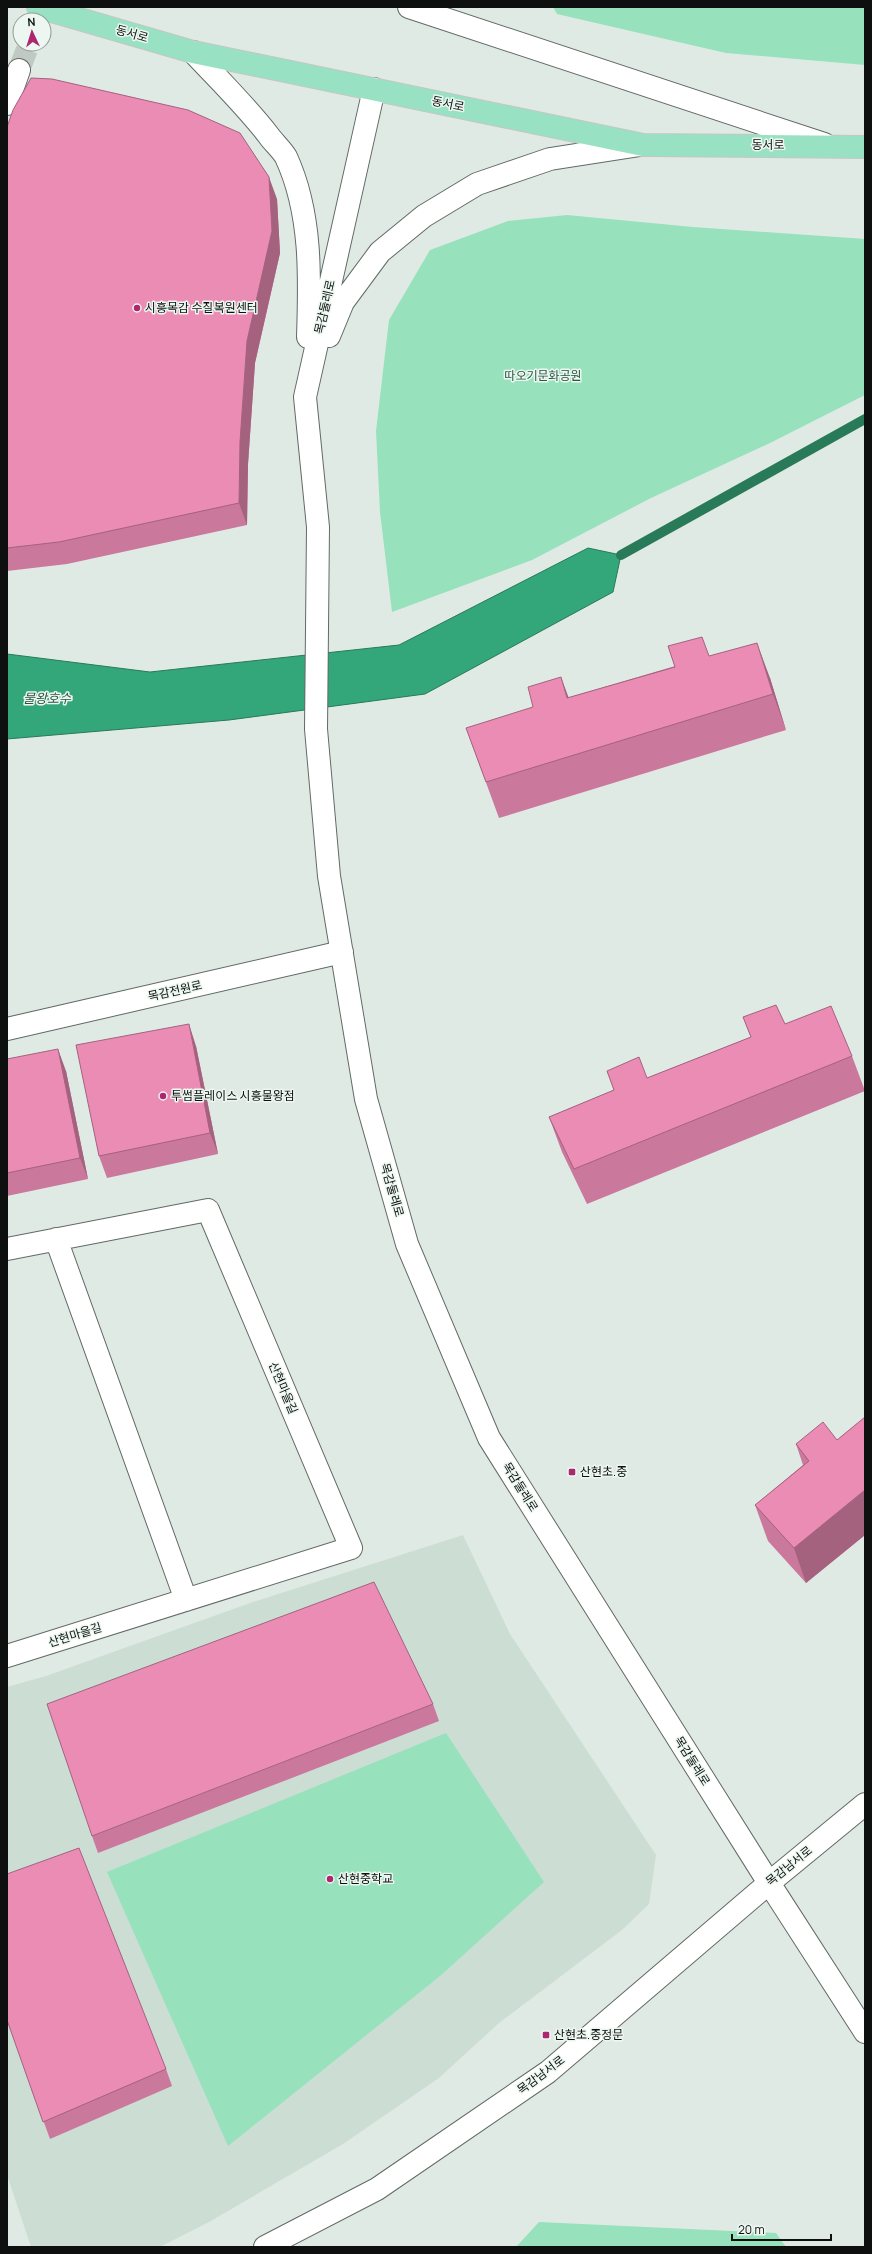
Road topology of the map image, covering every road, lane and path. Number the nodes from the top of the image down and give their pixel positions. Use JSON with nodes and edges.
{"nodes":[{"id":1,"x":38,"y":7,"type":"edge"},
{"id":2,"x":409,"y":7,"type":"edge"},
{"id":3,"x":193,"y":52,"type":"junction"},
{"id":4,"x":19,"y":70,"type":"tunnel mouth"},
{"id":5,"x":374,"y":89,"type":"junction"},
{"id":6,"x":7,"y":104,"type":"edge"},
{"id":7,"x":643,"y":145,"type":"junction"},
{"id":8,"x":829,"y":146,"type":"junction"},
{"id":9,"x":865,"y":147,"type":"edge"},
{"id":10,"x":305,"y":397,"type":"junction"},
{"id":11,"x":342,"y":952,"type":"junction"},
{"id":12,"x":7,"y":1029,"type":"edge"},
{"id":13,"x":56,"y":1239,"type":"junction"},
{"id":14,"x":7,"y":1249,"type":"edge"},
{"id":15,"x":186,"y":1600,"type":"junction"},
{"id":16,"x":8,"y":1652,"type":"edge"},
{"id":17,"x":865,"y":1804,"type":"edge"},
{"id":18,"x":769,"y":1882,"type":"junction"},
{"id":19,"x":865,"y":2032,"type":"edge"},
{"id":20,"x":265,"y":2247,"type":"edge"}],
"edges":[{"from":1,"to":3,"type":"main road","name":"동서로"},
{"from":2,"to":8,"type":"street"},
{"from":3,"to":5,"type":"main road","name":"동서로"},
{"from":3,"to":10,"type":"street"},
{"from":4,"to":6,"type":"street"},
{"from":5,"to":7,"type":"main road","name":"동서로"},
{"from":5,"to":10,"type":"street","name":"목감둘레로"},
{"from":7,"to":8,"type":"main road","name":"동서로"},
{"from":7,"to":10,"type":"street"},
{"from":8,"to":9,"type":"main road","name":"동서로"},
{"from":10,"to":11,"type":"street","name":"목감둘레로"},
{"from":11,"to":12,"type":"street","name":"목감전원로"},
{"from":11,"to":18,"type":"street","name":"목감둘레로"},
{"from":13,"to":14,"type":"street","name":"산현마을길"},
{"from":13,"to":15,"type":"street"},
{"from":13,"to":15,"type":"street","name":"산현마을길"},
{"from":15,"to":16,"type":"street","name":"산현마을길"},
{"from":17,"to":18,"type":"street","name":"목감남서로"},
{"from":18,"to":19,"type":"street","name":"목감둘레로"},
{"from":18,"to":20,"type":"street","name":"목감남서로"}]}
